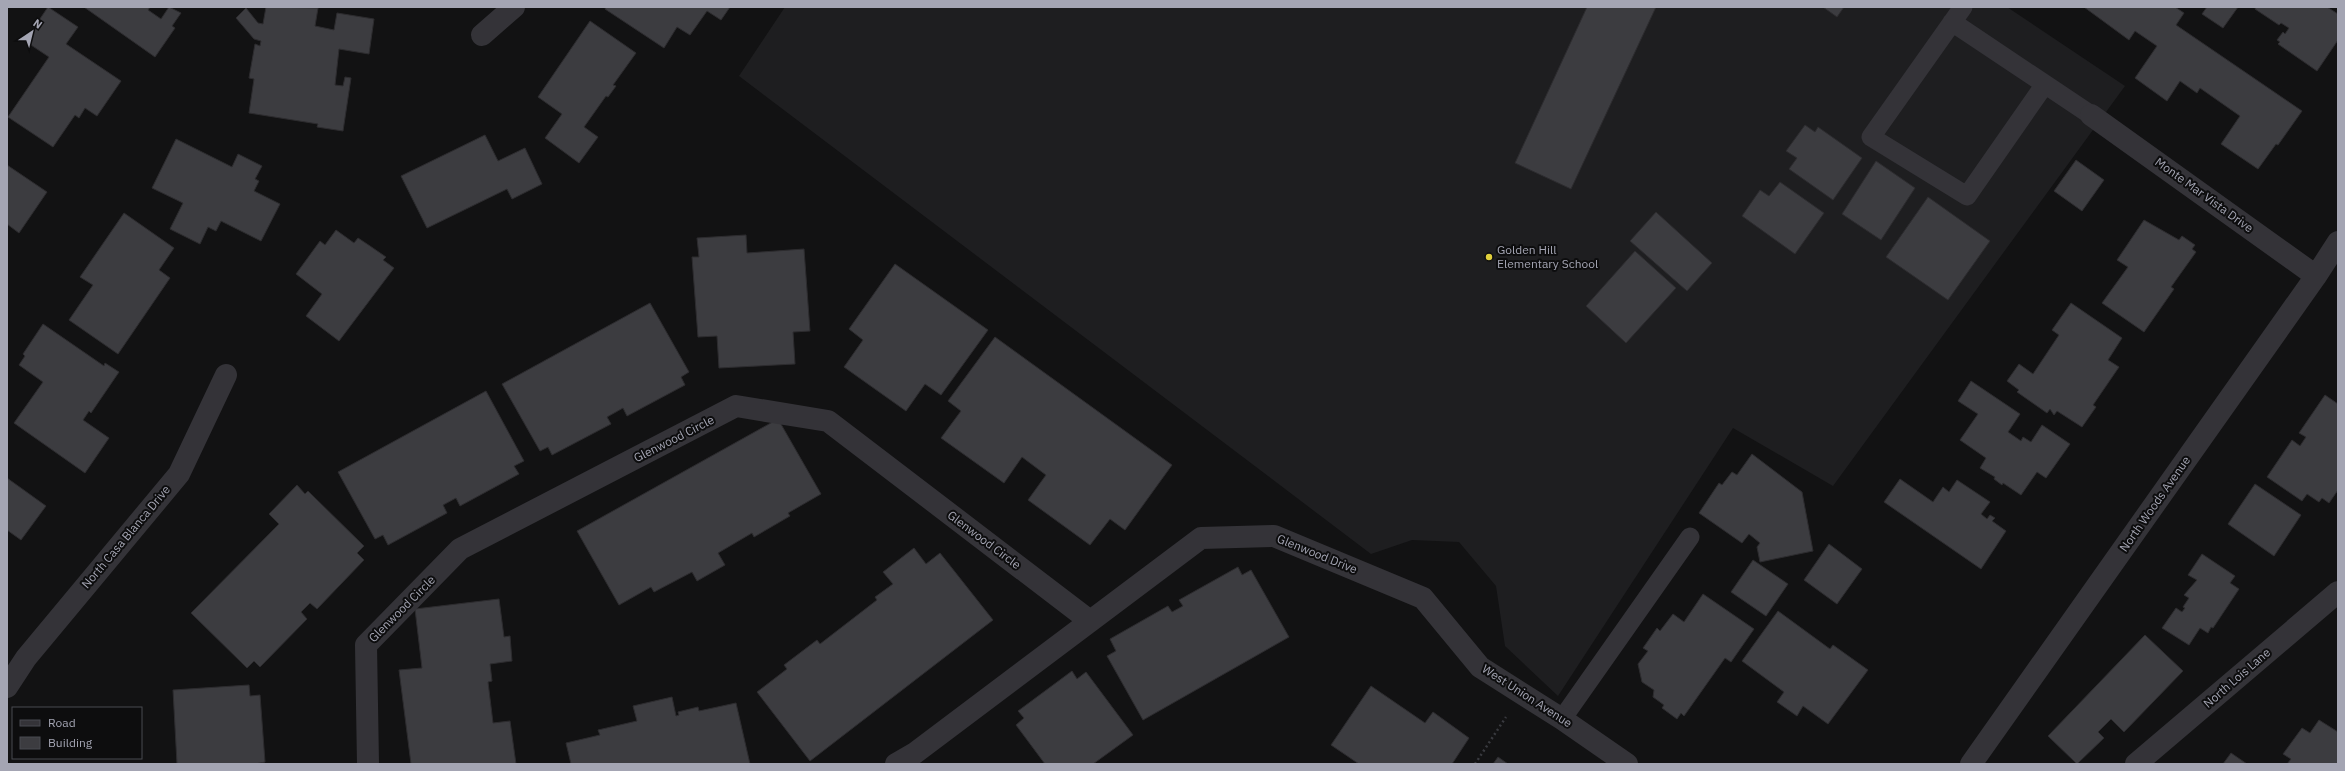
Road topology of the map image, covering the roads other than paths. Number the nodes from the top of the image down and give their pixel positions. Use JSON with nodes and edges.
{"nodes":[{"id":1,"x":514,"y":7,"type":"edge"},
{"id":2,"x":1963,"y":7,"type":"edge"},
{"id":3,"x":1952,"y":22,"type":"junction"},
{"id":4,"x":482,"y":35,"type":"dead end"},
{"id":5,"x":2045,"y":84,"type":"junction"},
{"id":6,"x":2091,"y":114,"type":"joint"},
{"id":7,"x":2338,"y":242,"type":"edge"},
{"id":8,"x":2316,"y":276,"type":"junction"},
{"id":9,"x":226,"y":375,"type":"dead end"},
{"id":10,"x":1690,"y":537,"type":"dead end"},
{"id":11,"x":2338,"y":592,"type":"edge"},
{"id":12,"x":1423,"y":598,"type":"joint"},
{"id":13,"x":1090,"y":621,"type":"junction"},
{"id":14,"x":7,"y":687,"type":"edge"},
{"id":15,"x":1562,"y":719,"type":"junction"},
{"id":16,"x":368,"y":764,"type":"edge"},
{"id":17,"x":896,"y":764,"type":"edge"},
{"id":18,"x":1627,"y":764,"type":"edge"},
{"id":19,"x":1971,"y":764,"type":"edge"},
{"id":20,"x":2136,"y":764,"type":"edge"}],
"edges":[{"from":1,"to":4,"type":"street"},
{"from":2,"to":3,"type":"lane"},
{"from":3,"to":5,"type":"lane"},
{"from":3,"to":5,"type":"lane"},
{"from":5,"to":6,"type":"lane"},
{"from":6,"to":8,"type":"street","name":"Monte Mar Vista Drive"},
{"from":7,"to":8,"type":"street","name":"North Woods Avenue"},
{"from":8,"to":19,"type":"street","name":"North Woods Avenue"},
{"from":9,"to":14,"type":"street","name":"North Casa Blanca Drive"},
{"from":10,"to":15,"type":"lane"},
{"from":11,"to":20,"type":"street","name":"North Lois Lane"},
{"from":12,"to":13,"type":"street","name":"Glenwood Drive"},
{"from":12,"to":15,"type":"street","name":"West Union Avenue"},
{"from":13,"to":16,"type":"street","name":"Glenwood Circle"},
{"from":13,"to":17,"type":"street","name":"Glenwood Drive"},
{"from":15,"to":18,"type":"street","name":"West Union Avenue"}]}
